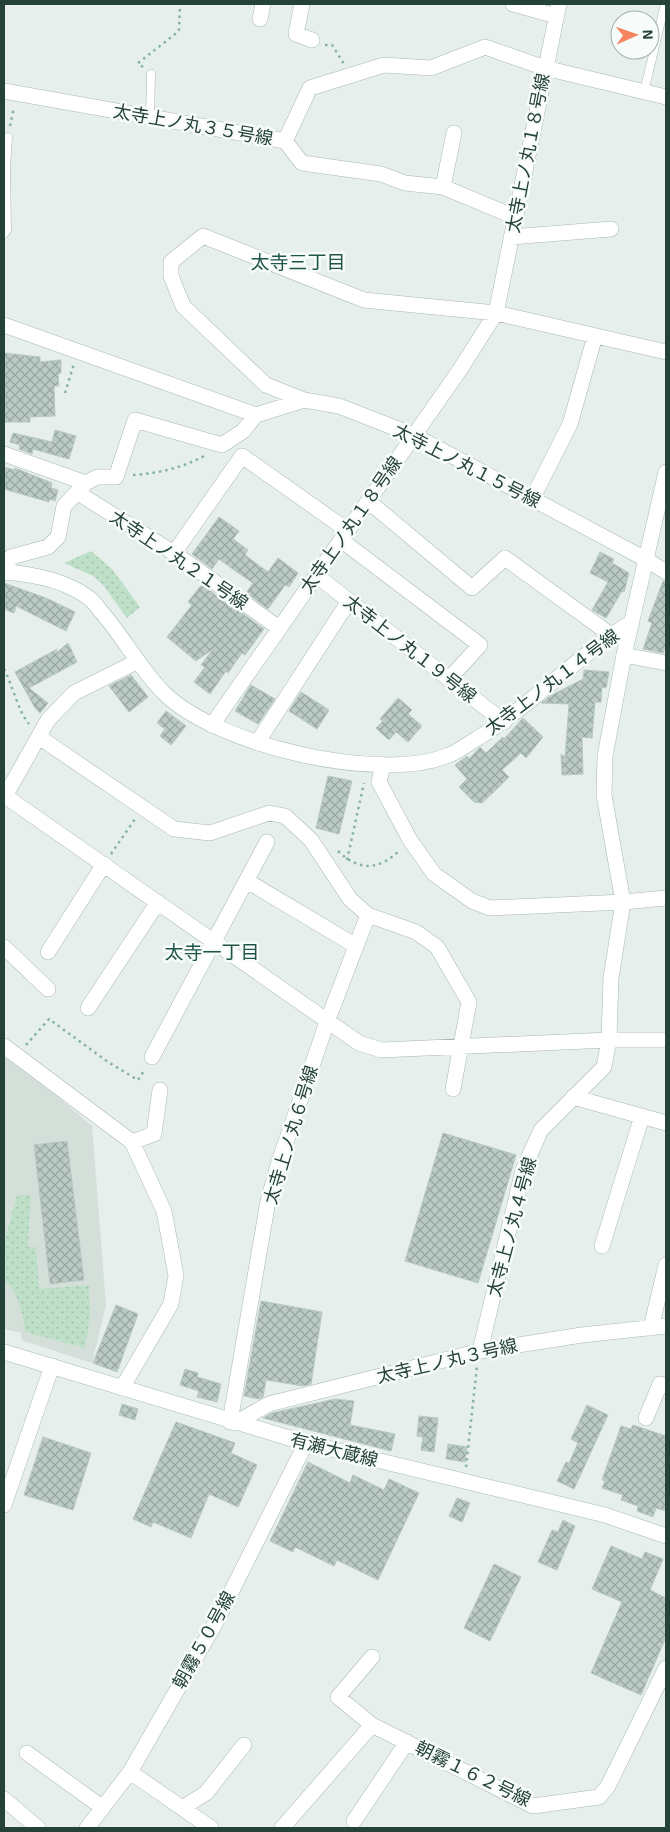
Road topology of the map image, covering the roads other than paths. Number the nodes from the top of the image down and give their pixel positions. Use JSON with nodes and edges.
{"nodes":[{"id":1,"x":302,"y":4,"type":"edge"},
{"id":2,"x":513,"y":4,"type":"edge"},
{"id":3,"x":665,"y":4,"type":"edge"},
{"id":4,"x":558,"y":10,"type":"edge"},
{"id":5,"x":312,"y":40,"type":"road end"},
{"id":6,"x":545,"y":68,"type":"junction"},
{"id":7,"x":151,"y":74,"type":"road end"},
{"id":8,"x":10,"y":92,"type":"edge"},
{"id":9,"x":644,"y":92,"type":"junction"},
{"id":10,"x":666,"y":97,"type":"edge"},
{"id":11,"x":150,"y":116,"type":"junction"},
{"id":12,"x":454,"y":134,"type":"dead end"},
{"id":13,"x":8,"y":137,"type":"road end"},
{"id":14,"x":285,"y":141,"type":"junction"},
{"id":15,"x":443,"y":186,"type":"junction"},
{"id":16,"x":515,"y":217,"type":"junction"},
{"id":17,"x":611,"y":230,"type":"dead end"},
{"id":18,"x":4,"y":234,"type":"edge"},
{"id":19,"x":511,"y":237,"type":"junction"},
{"id":20,"x":496,"y":313,"type":"junction"},
{"id":21,"x":4,"y":326,"type":"edge"},
{"id":22,"x":595,"y":336,"type":"junction"},
{"id":23,"x":666,"y":352,"type":"edge"},
{"id":24,"x":304,"y":400,"type":"junction"},
{"id":25,"x":256,"y":416,"type":"junction"},
{"id":26,"x":413,"y":435,"type":"junction"},
{"id":27,"x":4,"y":454,"type":"edge"},
{"id":28,"x":666,"y":472,"type":"edge"},
{"id":29,"x":82,"y":488,"type":"junction"},
{"id":30,"x":532,"y":499,"type":"junction"},
{"id":31,"x":368,"y":501,"type":"junction"},
{"id":32,"x":344,"y":535,"type":"junction"},
{"id":33,"x":174,"y":554,"type":"junction"},
{"id":34,"x":647,"y":560,"type":"junction"},
{"id":35,"x":6,"y":572,"type":"edge"},
{"id":36,"x":666,"y":572,"type":"edge"},
{"id":37,"x":316,"y":575,"type":"junction"},
{"id":38,"x":349,"y":601,"type":"junction"},
{"id":39,"x":632,"y":622,"type":"junction"},
{"id":40,"x":279,"y":628,"type":"junction"},
{"id":41,"x":611,"y":635,"type":"junction"},
{"id":42,"x":624,"y":655,"type":"junction"},
{"id":43,"x":138,"y":660,"type":"junction"},
{"id":44,"x":666,"y":662,"type":"edge"},
{"id":45,"x":449,"y":680,"type":"junction"},
{"id":46,"x":504,"y":722,"type":"junction"},
{"id":47,"x":212,"y":724,"type":"junction"},
{"id":48,"x":39,"y":737,"type":"junction"},
{"id":49,"x":257,"y":743,"type":"junction"},
{"id":50,"x":375,"y":764,"type":"junction"},
{"id":51,"x":5,"y":797,"type":"edge"},
{"id":52,"x":266,"y":842,"type":"dead end"},
{"id":53,"x":104,"y":864,"type":"junction"},
{"id":54,"x":247,"y":880,"type":"junction"},
{"id":55,"x":666,"y":898,"type":"edge"},
{"id":56,"x":158,"y":902,"type":"junction"},
{"id":57,"x":623,"y":902,"type":"junction"},
{"id":58,"x":368,"y":915,"type":"junction"},
{"id":59,"x":214,"y":942,"type":"junction"},
{"id":60,"x":356,"y":946,"type":"junction"},
{"id":61,"x":4,"y":947,"type":"edge"},
{"id":62,"x":48,"y":952,"type":"dead end"},
{"id":63,"x":48,"y":989,"type":"dead end"},
{"id":64,"x":88,"y":1008,"type":"dead end"},
{"id":65,"x":328,"y":1022,"type":"junction"},
{"id":66,"x":608,"y":1040,"type":"junction"},
{"id":67,"x":666,"y":1040,"type":"edge"},
{"id":68,"x":4,"y":1046,"type":"edge"},
{"id":69,"x":463,"y":1046,"type":"junction"},
{"id":70,"x":152,"y":1057,"type":"dead end"},
{"id":71,"x":453,"y":1089,"type":"dead end"},
{"id":72,"x":160,"y":1090,"type":"dead end"},
{"id":73,"x":573,"y":1097,"type":"junction"},
{"id":74,"x":642,"y":1116,"type":"junction"},
{"id":75,"x":666,"y":1123,"type":"edge"},
{"id":76,"x":132,"y":1142,"type":"junction"},
{"id":77,"x":602,"y":1246,"type":"dead end"},
{"id":78,"x":666,"y":1265,"type":"edge"},
{"id":79,"x":666,"y":1326,"type":"edge"},
{"id":80,"x":651,"y":1328,"type":"junction"},
{"id":81,"x":480,"y":1351,"type":"junction"},
{"id":82,"x":4,"y":1352,"type":"edge"},
{"id":83,"x":52,"y":1366,"type":"junction"},
{"id":84,"x":666,"y":1386,"type":"edge"},
{"id":85,"x":122,"y":1388,"type":"junction"},
{"id":86,"x":646,"y":1418,"type":"dead end"},
{"id":87,"x":233,"y":1422,"type":"junction"},
{"id":88,"x":306,"y":1443,"type":"junction"},
{"id":89,"x":4,"y":1505,"type":"edge"},
{"id":90,"x":666,"y":1536,"type":"edge"},
{"id":91,"x":372,"y":1657,"type":"dead end"},
{"id":92,"x":666,"y":1668,"type":"edge"},
{"id":93,"x":372,"y":1725,"type":"junction"},
{"id":94,"x":408,"y":1742,"type":"junction"},
{"id":95,"x":244,"y":1745,"type":"dead end"},
{"id":96,"x":27,"y":1753,"type":"dead end"},
{"id":97,"x":130,"y":1772,"type":"junction"},
{"id":98,"x":4,"y":1799,"type":"edge"},
{"id":99,"x":103,"y":1808,"type":"junction"},
{"id":100,"x":182,"y":1808,"type":"junction"},
{"id":101,"x":354,"y":1821,"type":"dead end"},
{"id":102,"x":38,"y":1828,"type":"edge"},
{"id":103,"x":87,"y":1828,"type":"edge"},
{"id":104,"x":211,"y":1828,"type":"edge"},
{"id":105,"x":282,"y":1828,"type":"edge"}],
"edges":[{"from":1,"to":5,"type":"street"},
{"from":2,"to":4,"type":"street"},
{"from":3,"to":9,"type":"lane"},
{"from":4,"to":6,"type":"street","name":"太寺上ノ丸１８号線"},
{"from":6,"to":9,"type":"street","name":"太寺上ノ丸３５号線"},
{"from":6,"to":14,"type":"street","name":"太寺上ノ丸３５号線"},
{"from":6,"to":16,"type":"street","name":"太寺上ノ丸１８号線"},
{"from":7,"to":11,"type":"lane"},
{"from":8,"to":11,"type":"street","name":"太寺上ノ丸３５号線"},
{"from":9,"to":10,"type":"street","name":"太寺上ノ丸３５号線"},
{"from":11,"to":14,"type":"street","name":"太寺上ノ丸３５号線"},
{"from":12,"to":15,"type":"street"},
{"from":13,"to":18,"type":"lane"},
{"from":14,"to":15,"type":"street"},
{"from":15,"to":16,"type":"street"},
{"from":16,"to":19,"type":"street","name":"太寺上ノ丸１８号線"},
{"from":17,"to":19,"type":"street"},
{"from":19,"to":20,"type":"street","name":"太寺上ノ丸１８号線"},
{"from":20,"to":22,"type":"street"},
{"from":20,"to":24,"type":"street"},
{"from":20,"to":26,"type":"street","name":"太寺上ノ丸１８号線"},
{"from":21,"to":25,"type":"street"},
{"from":22,"to":23,"type":"street"},
{"from":22,"to":30,"type":"street"},
{"from":24,"to":25,"type":"street","name":"太寺上ノ丸１５号線"},
{"from":24,"to":26,"type":"street","name":"太寺上ノ丸１５号線"},
{"from":25,"to":29,"type":"street"},
{"from":26,"to":30,"type":"street","name":"太寺上ノ丸１５号線"},
{"from":26,"to":31,"type":"street","name":"太寺上ノ丸１８号線"},
{"from":27,"to":29,"type":"street","name":"太寺上ノ丸２１号線"},
{"from":28,"to":34,"type":"street","name":"太寺上ノ丸４号線"},
{"from":29,"to":33,"type":"street","name":"太寺上ノ丸２１号線"},
{"from":29,"to":35,"type":"street"},
{"from":30,"to":34,"type":"street","name":"太寺上ノ丸１５号線"},
{"from":31,"to":32,"type":"street","name":"太寺上ノ丸１８号線"},
{"from":31,"to":41,"type":"street"},
{"from":32,"to":33,"type":"street"},
{"from":32,"to":37,"type":"street","name":"太寺上ノ丸１８号線"},
{"from":32,"to":45,"type":"street"},
{"from":33,"to":40,"type":"street","name":"太寺上ノ丸２１号線"},
{"from":34,"to":36,"type":"street","name":"太寺上ノ丸１５号線"},
{"from":34,"to":39,"type":"street","name":"太寺上ノ丸４号線"},
{"from":35,"to":43,"type":"street","name":"太寺上ノ丸１４号線"},
{"from":37,"to":38,"type":"street","name":"太寺上ノ丸１９号線"},
{"from":37,"to":40,"type":"street","name":"太寺上ノ丸１８号線"},
{"from":38,"to":45,"type":"street","name":"太寺上ノ丸１９号線"},
{"from":38,"to":49,"type":"street"},
{"from":39,"to":41,"type":"street","name":"太寺上ノ丸１４号線"},
{"from":39,"to":42,"type":"street","name":"太寺上ノ丸４号線"},
{"from":40,"to":47,"type":"street","name":"太寺上ノ丸１８号線"},
{"from":41,"to":46,"type":"street","name":"太寺上ノ丸１４号線"},
{"from":42,"to":44,"type":"street"},
{"from":42,"to":57,"type":"street","name":"太寺上ノ丸４号線"},
{"from":43,"to":47,"type":"street","name":"太寺上ノ丸１４号線"},
{"from":43,"to":48,"type":"street"},
{"from":45,"to":46,"type":"street","name":"太寺上ノ丸１９号線"},
{"from":46,"to":50,"type":"street","name":"太寺上ノ丸１４号線"},
{"from":47,"to":49,"type":"street","name":"太寺上ノ丸１４号線"},
{"from":48,"to":51,"type":"street"},
{"from":48,"to":58,"type":"street"},
{"from":49,"to":50,"type":"street","name":"太寺上ノ丸１４号線"},
{"from":50,"to":57,"type":"street"},
{"from":51,"to":53,"type":"street"},
{"from":52,"to":54,"type":"street"},
{"from":53,"to":56,"type":"street"},
{"from":53,"to":62,"type":"street"},
{"from":54,"to":59,"type":"street"},
{"from":54,"to":60,"type":"street"},
{"from":55,"to":57,"type":"street"},
{"from":56,"to":59,"type":"street"},
{"from":56,"to":64,"type":"street"},
{"from":57,"to":66,"type":"street","name":"太寺上ノ丸４号線"},
{"from":58,"to":60,"type":"street","name":"太寺上ノ丸６号線"},
{"from":58,"to":69,"type":"street"},
{"from":59,"to":65,"type":"street"},
{"from":59,"to":70,"type":"street"},
{"from":60,"to":65,"type":"street","name":"太寺上ノ丸６号線"},
{"from":61,"to":63,"type":"street"},
{"from":65,"to":69,"type":"street"},
{"from":65,"to":87,"type":"street","name":"太寺上ノ丸６号線"},
{"from":66,"to":67,"type":"street"},
{"from":66,"to":69,"type":"street"},
{"from":66,"to":73,"type":"street","name":"太寺上ノ丸４号線"},
{"from":68,"to":76,"type":"street"},
{"from":69,"to":71,"type":"street"},
{"from":72,"to":76,"type":"street"},
{"from":73,"to":74,"type":"street"},
{"from":73,"to":81,"type":"street","name":"太寺上ノ丸４号線"},
{"from":74,"to":75,"type":"street"},
{"from":74,"to":77,"type":"street"},
{"from":76,"to":85,"type":"street"},
{"from":78,"to":80,"type":"street"},
{"from":79,"to":80,"type":"street","name":"太寺上ノ丸３号線"},
{"from":80,"to":81,"type":"street","name":"太寺上ノ丸３号線"},
{"from":81,"to":87,"type":"street","name":"太寺上ノ丸３号線"},
{"from":82,"to":83,"type":"street","name":"有瀬大蔵線"},
{"from":83,"to":85,"type":"street","name":"有瀬大蔵線"},
{"from":83,"to":89,"type":"street"},
{"from":84,"to":86,"type":"street"},
{"from":85,"to":87,"type":"street","name":"有瀬大蔵線"},
{"from":87,"to":88,"type":"street","name":"有瀬大蔵線"},
{"from":88,"to":90,"type":"street","name":"有瀬大蔵線"},
{"from":88,"to":97,"type":"street","name":"朝霧５０号線"},
{"from":91,"to":93,"type":"street","name":"朝霧１６２号線"},
{"from":92,"to":94,"type":"street","name":"朝霧１６２号線"},
{"from":93,"to":94,"type":"street","name":"朝霧１６２号線"},
{"from":93,"to":105,"type":"street"},
{"from":94,"to":101,"type":"street"},
{"from":95,"to":100,"type":"street"},
{"from":96,"to":99,"type":"street"},
{"from":97,"to":99,"type":"street","name":"朝霧５０号線"},
{"from":97,"to":100,"type":"street"},
{"from":98,"to":102,"type":"street"},
{"from":99,"to":103,"type":"street","name":"朝霧５０号線"},
{"from":100,"to":104,"type":"street"}]}
